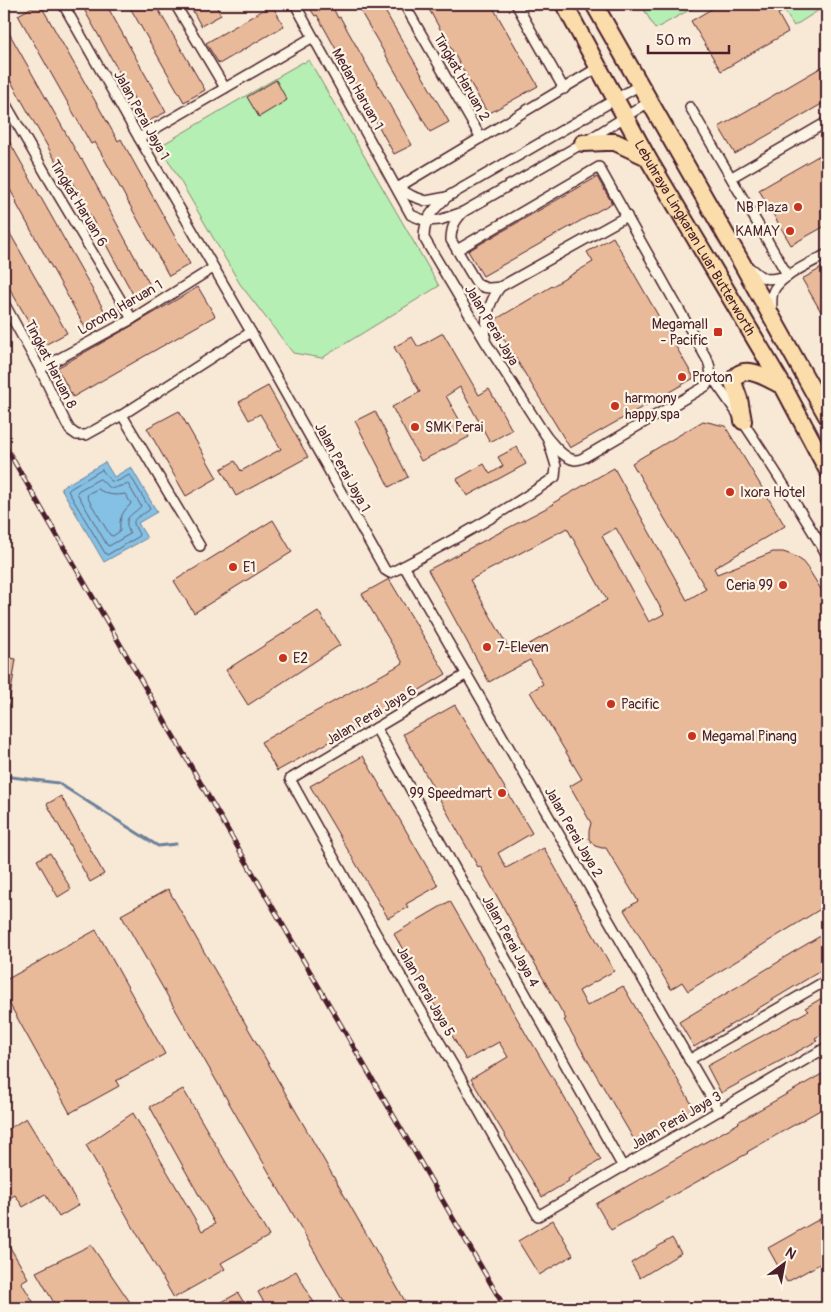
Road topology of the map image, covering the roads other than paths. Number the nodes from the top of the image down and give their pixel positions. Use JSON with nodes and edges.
{"nodes":[{"id":1,"x":63,"y":4,"type":"edge"},
{"id":2,"x":175,"y":4,"type":"edge"},
{"id":3,"x":295,"y":4,"type":"edge"},
{"id":4,"x":404,"y":4,"type":"edge"},
{"id":5,"x":516,"y":4,"type":"edge"},
{"id":6,"x":564,"y":4,"type":"edge"},
{"id":7,"x":594,"y":4,"type":"edge"},
{"id":8,"x":313,"y":37,"type":"junction"},
{"id":9,"x":598,"y":68,"type":"junction"},
{"id":10,"x":640,"y":85,"type":"junction"},
{"id":11,"x":225,"y":88,"type":"junction"},
{"id":12,"x":564,"y":89,"type":"junction"},
{"id":13,"x":617,"y":100,"type":"junction"},
{"id":14,"x":4,"y":101,"type":"edge"},
{"id":15,"x":650,"y":102,"type":"junction"},
{"id":16,"x":690,"y":107,"type":"dead end"},
{"id":17,"x":626,"y":117,"type":"junction"},
{"id":18,"x":827,"y":122,"type":"edge"},
{"id":19,"x":138,"y":138,"type":"junction"},
{"id":20,"x":481,"y":138,"type":"junction"},
{"id":21,"x":584,"y":143,"type":"junction"},
{"id":22,"x":647,"y":157,"type":"junction"},
{"id":23,"x":732,"y":177,"type":"junction"},
{"id":24,"x":398,"y":188,"type":"junction"},
{"id":25,"x":447,"y":197,"type":"junction"},
{"id":26,"x":463,"y":212,"type":"junction"},
{"id":27,"x":411,"y":214,"type":"junction"},
{"id":28,"x":627,"y":216,"type":"junction"},
{"id":29,"x":426,"y":221,"type":"junction"},
{"id":30,"x":424,"y":238,"type":"junction"},
{"id":31,"x":456,"y":250,"type":"junction"},
{"id":32,"x":827,"y":254,"type":"edge"},
{"id":33,"x":740,"y":260,"type":"junction"},
{"id":34,"x":213,"y":268,"type":"junction"},
{"id":35,"x":788,"y":276,"type":"junction"},
{"id":36,"x":500,"y":287,"type":"junction"},
{"id":37,"x":4,"y":303,"type":"edge"},
{"id":38,"x":132,"y":318,"type":"junction"},
{"id":39,"x":772,"y":318,"type":"junction"},
{"id":40,"x":250,"y":332,"type":"junction"},
{"id":41,"x":485,"y":340,"type":"junction"},
{"id":42,"x":40,"y":369,"type":"junction"},
{"id":43,"x":710,"y":378,"type":"junction"},
{"id":44,"x":782,"y":386,"type":"junction"},
{"id":45,"x":122,"y":415,"type":"junction"},
{"id":46,"x":827,"y":416,"type":"edge"},
{"id":47,"x":743,"y":421,"type":"junction"},
{"id":48,"x":548,"y":439,"type":"junction"},
{"id":49,"x":827,"y":469,"type":"edge"},
{"id":50,"x":200,"y":546,"type":"dead end"},
{"id":51,"x":827,"y":555,"type":"edge"},
{"id":52,"x":404,"y":566,"type":"junction"},
{"id":53,"x":467,"y":674,"type":"junction"},
{"id":54,"x":376,"y":728,"type":"junction"},
{"id":55,"x":290,"y":780,"type":"joint"},
{"id":56,"x":827,"y":980,"type":"edge"},
{"id":57,"x":827,"y":1047,"type":"edge"},
{"id":58,"x":689,"y":1060,"type":"junction"},
{"id":59,"x":719,"y":1111,"type":"junction"},
{"id":60,"x":622,"y":1167,"type":"junction"},
{"id":61,"x":538,"y":1216,"type":"joint"}],
"edges":[{"from":1,"to":19,"type":"street","name":"Jalan Perai Jaya 1"},
{"from":2,"to":11,"type":"street"},
{"from":3,"to":8,"type":"street","name":"Medan Haruan 1"},
{"from":4,"to":20,"type":"street","name":"Tingkat Haruan 2"},
{"from":5,"to":12,"type":"street"},
{"from":6,"to":9,"type":"highway","name":"Lebuhraya Lingkaran Luar Butterworth"},
{"from":7,"to":10,"type":"highway","name":"Lebuhraya Lingkaran Luar Butterworth"},
{"from":8,"to":11,"type":"street"},
{"from":8,"to":24,"type":"street","name":"Medan Haruan 1"},
{"from":9,"to":12,"type":"street"},
{"from":9,"to":13,"type":"highway","name":"Lebuhraya Lingkaran Luar Butterworth"},
{"from":10,"to":13,"type":"street"},
{"from":10,"to":15,"type":"highway","name":"Lebuhraya Lingkaran Luar Butterworth"},
{"from":11,"to":19,"type":"street"},
{"from":12,"to":20,"type":"street"},
{"from":13,"to":17,"type":"highway","name":"Lebuhraya Lingkaran Luar Butterworth"},
{"from":13,"to":25,"type":"street"},
{"from":14,"to":38,"type":"street","name":"Tingkat Haruan 6"},
{"from":15,"to":17,"type":"street"},
{"from":15,"to":33,"type":"highway","name":"Lebuhraya Lingkaran Luar Butterworth"},
{"from":16,"to":23,"type":"street"},
{"from":17,"to":21,"type":"street"},
{"from":17,"to":22,"type":"highway","name":"Lebuhraya Lingkaran Luar Butterworth"},
{"from":18,"to":23,"type":"street"},
{"from":19,"to":34,"type":"street","name":"Jalan Perai Jaya 1"},
{"from":20,"to":24,"type":"street"},
{"from":21,"to":22,"type":"highway"},
{"from":21,"to":26,"type":"street"},
{"from":22,"to":44,"type":"highway","name":"Lebuhraya Lingkaran Luar Butterworth"},
{"from":23,"to":35,"type":"street"},
{"from":24,"to":25,"type":"street"},
{"from":24,"to":27,"type":"street","name":"Medan Haruan 1"},
{"from":25,"to":29,"type":"street"},
{"from":26,"to":29,"type":"street"},
{"from":26,"to":31,"type":"street"},
{"from":27,"to":29,"type":"street"},
{"from":27,"to":30,"type":"street","name":"Jalan Perai Jaya"},
{"from":28,"to":31,"type":"street"},
{"from":28,"to":36,"type":"street","name":"Jalan Perai Jaya"},
{"from":28,"to":43,"type":"street"},
{"from":29,"to":30,"type":"street"},
{"from":30,"to":41,"type":"street","name":"Jalan Perai Jaya"},
{"from":31,"to":36,"type":"street"},
{"from":32,"to":35,"type":"street"},
{"from":33,"to":35,"type":"street"},
{"from":33,"to":39,"type":"highway","name":"Lebuhraya Lingkaran Luar Butterworth"},
{"from":34,"to":38,"type":"street","name":"Lorong Haruan 1"},
{"from":34,"to":40,"type":"street","name":"Jalan Perai Jaya 1"},
{"from":35,"to":39,"type":"street"},
{"from":36,"to":41,"type":"street"},
{"from":37,"to":42,"type":"street","name":"Tingkat Haruan 8"},
{"from":38,"to":42,"type":"street","name":"Lorong Haruan 1"},
{"from":39,"to":46,"type":"highway","name":"Lebuhraya Lingkaran Luar Butterworth"},
{"from":40,"to":45,"type":"street"},
{"from":40,"to":52,"type":"street","name":"Jalan Perai Jaya 1"},
{"from":41,"to":48,"type":"street","name":"Jalan Perai Jaya"},
{"from":42,"to":45,"type":"street","name":"Tingkat Haruan 8"},
{"from":43,"to":47,"type":"street"},
{"from":43,"to":48,"type":"street"},
{"from":44,"to":47,"type":"highway"},
{"from":44,"to":49,"type":"highway","name":"Lebuhraya Lingkaran Luar Butterworth"},
{"from":45,"to":50,"type":"street"},
{"from":47,"to":51,"type":"street"},
{"from":48,"to":52,"type":"street","name":"Jalan Perai Jaya 1"},
{"from":52,"to":53,"type":"street","name":"Jalan Perai Jaya 2"},
{"from":53,"to":54,"type":"street","name":"Jalan Perai Jaya 6"},
{"from":53,"to":58,"type":"street","name":"Jalan Perai Jaya 2"},
{"from":54,"to":55,"type":"street","name":"Jalan Perai Jaya 6"},
{"from":54,"to":60,"type":"street","name":"Jalan Perai Jaya 4"},
{"from":55,"to":61,"type":"street","name":"Jalan Perai Jaya 5"},
{"from":56,"to":58,"type":"street"},
{"from":57,"to":59,"type":"street","name":"Jalan Perai Jaya 3"},
{"from":58,"to":59,"type":"street","name":"Jalan Perai Jaya 2"},
{"from":59,"to":60,"type":"street","name":"Jalan Perai Jaya 3"},
{"from":60,"to":61,"type":"street","name":"Jalan Perai Jaya 3"}]}
